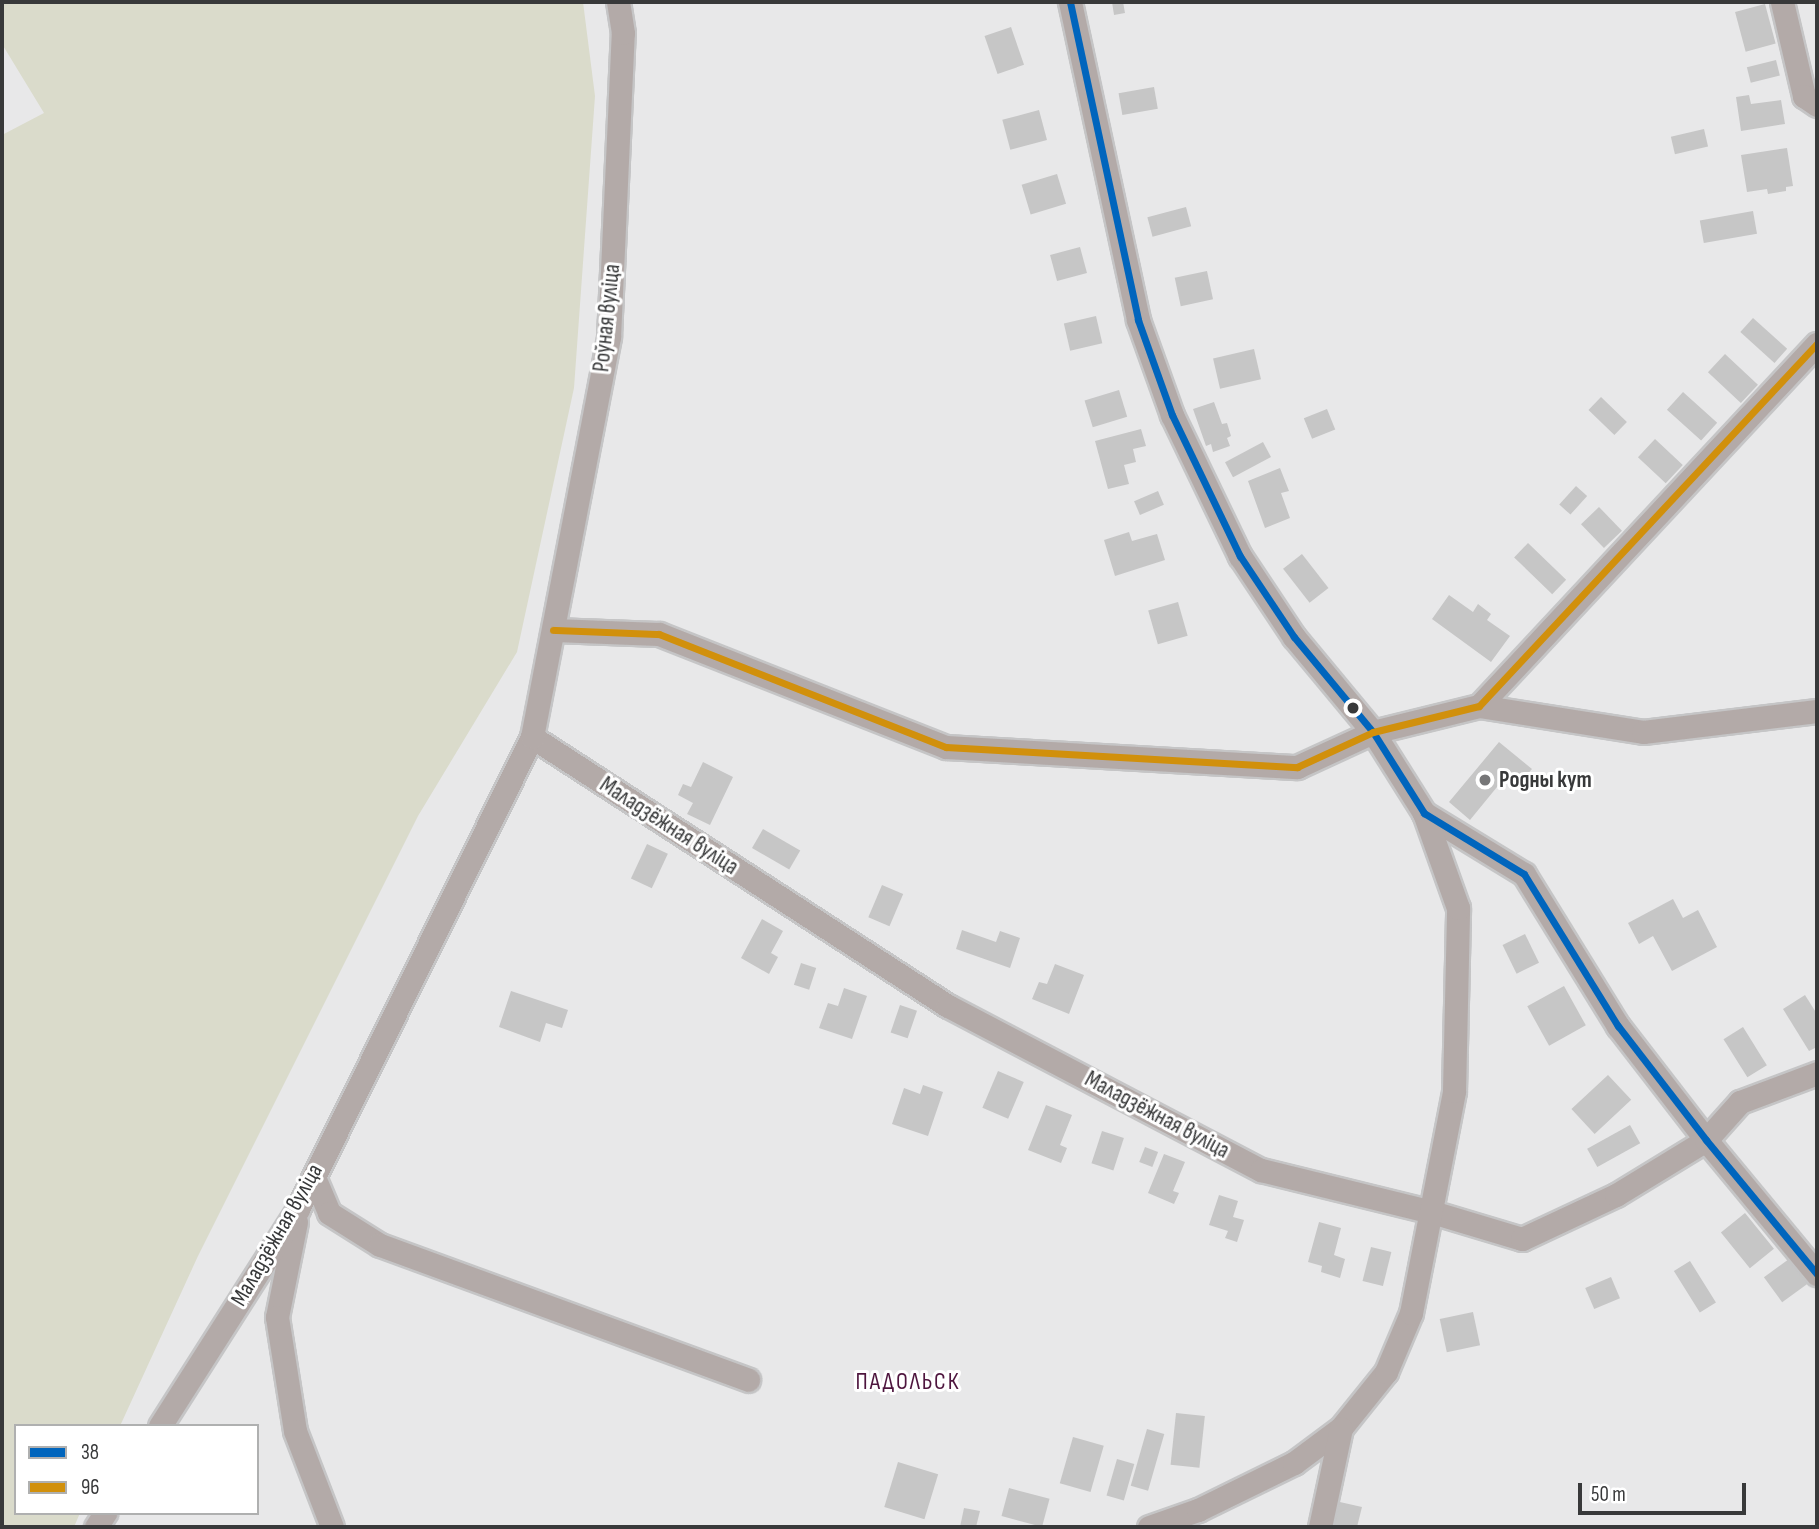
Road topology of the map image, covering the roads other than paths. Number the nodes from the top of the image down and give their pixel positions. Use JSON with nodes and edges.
{"nodes":[{"id":1,"x":618,"y":2,"type":"edge"},
{"id":2,"x":1070,"y":2,"type":"edge"},
{"id":3,"x":1782,"y":2,"type":"edge"},
{"id":4,"x":1817,"y":105,"type":"edge"},
{"id":5,"x":1817,"y":344,"type":"edge"},
{"id":6,"x":552,"y":630,"type":"junction"},
{"id":7,"x":1479,"y":706,"type":"junction"},
{"id":8,"x":1817,"y":711,"type":"edge"},
{"id":9,"x":1373,"y":732,"type":"junction"},
{"id":10,"x":532,"y":737,"type":"junction"},
{"id":11,"x":1424,"y":813,"type":"junction"},
{"id":12,"x":1817,"y":1073,"type":"edge"},
{"id":13,"x":1706,"y":1140,"type":"junction"},
{"id":14,"x":314,"y":1177,"type":"junction"},
{"id":15,"x":298,"y":1209,"type":"junction"},
{"id":16,"x":1432,"y":1212,"type":"junction"},
{"id":17,"x":1817,"y":1274,"type":"edge"},
{"id":18,"x":748,"y":1380,"type":"dead end"},
{"id":19,"x":161,"y":1424,"type":"edge"},
{"id":20,"x":1340,"y":1428,"type":"junction"},
{"id":21,"x":332,"y":1527,"type":"edge"},
{"id":22,"x":1149,"y":1527,"type":"edge"},
{"id":23,"x":1320,"y":1527,"type":"edge"}],
"edges":[{"from":1,"to":6,"type":"street","name":"Роўная вуліца"},
{"from":2,"to":9,"type":"street"},
{"from":3,"to":4,"type":"street"},
{"from":5,"to":7,"type":"street"},
{"from":6,"to":9,"type":"street"},
{"from":6,"to":10,"type":"street","name":"Маладзёжная вуліца"},
{"from":7,"to":8,"type":"street"},
{"from":7,"to":9,"type":"street"},
{"from":9,"to":11,"type":"street"},
{"from":10,"to":14,"type":"street","name":"Маладзёжная вуліца"},
{"from":10,"to":16,"type":"street","name":"Маладзёжная вуліца"},
{"from":11,"to":13,"type":"street"},
{"from":11,"to":16,"type":"street"},
{"from":12,"to":13,"type":"street","name":"Маладзёжная вуліца"},
{"from":13,"to":16,"type":"street","name":"Маладзёжная вуліца"},
{"from":13,"to":17,"type":"street"},
{"from":14,"to":15,"type":"street","name":"Маладзёжная вуліца"},
{"from":14,"to":18,"type":"street"},
{"from":15,"to":19,"type":"street","name":"Маладзёжная вуліца"},
{"from":15,"to":21,"type":"street"},
{"from":16,"to":20,"type":"street"},
{"from":20,"to":22,"type":"street"},
{"from":20,"to":23,"type":"street"}]}
